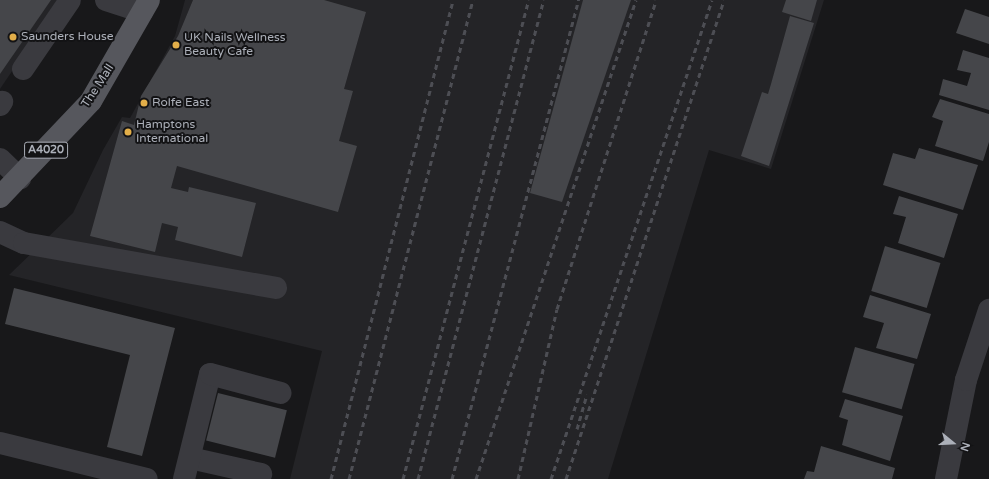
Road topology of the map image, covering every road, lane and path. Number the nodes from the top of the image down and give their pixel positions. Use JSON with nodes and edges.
{"nodes":[{"id":1,"x":70,"y":0,"type":"edge"},
{"id":2,"x":106,"y":0,"type":"edge"},
{"id":3,"x":145,"y":6,"type":"edge"},
{"id":4,"x":23,"y":69,"type":"dead end"},
{"id":5,"x":0,"y":159,"type":"edge"},
{"id":6,"x":20,"y":178,"type":"junction"},
{"id":7,"x":0,"y":197,"type":"edge"},
{"id":8,"x":0,"y":232,"type":"edge"},
{"id":9,"x":276,"y":288,"type":"dead end"},
{"id":10,"x":989,"y":310,"type":"edge"},
{"id":11,"x":281,"y":393,"type":"dead end"},
{"id":12,"x":0,"y":443,"type":"edge"},
{"id":13,"x":190,"y":458,"type":"junction"},
{"id":14,"x":261,"y":474,"type":"dead end"},
{"id":15,"x":147,"y":479,"type":"edge"},
{"id":16,"x":184,"y":479,"type":"edge"},
{"id":17,"x":946,"y":479,"type":"edge"}],
"edges":[{"from":1,"to":4,"type":"street"},
{"from":2,"to":3,"type":"street"},
{"from":3,"to":6,"type":"main road","name":"The Mall","number":"A4020"},
{"from":5,"to":6,"type":"street"},
{"from":6,"to":7,"type":"main road","name":"The Mall","number":"A4020"},
{"from":8,"to":9,"type":"street"},
{"from":10,"to":17,"type":"street"},
{"from":11,"to":13,"type":"street"},
{"from":12,"to":15,"type":"street"},
{"from":13,"to":14,"type":"street"},
{"from":13,"to":16,"type":"street"}]}
